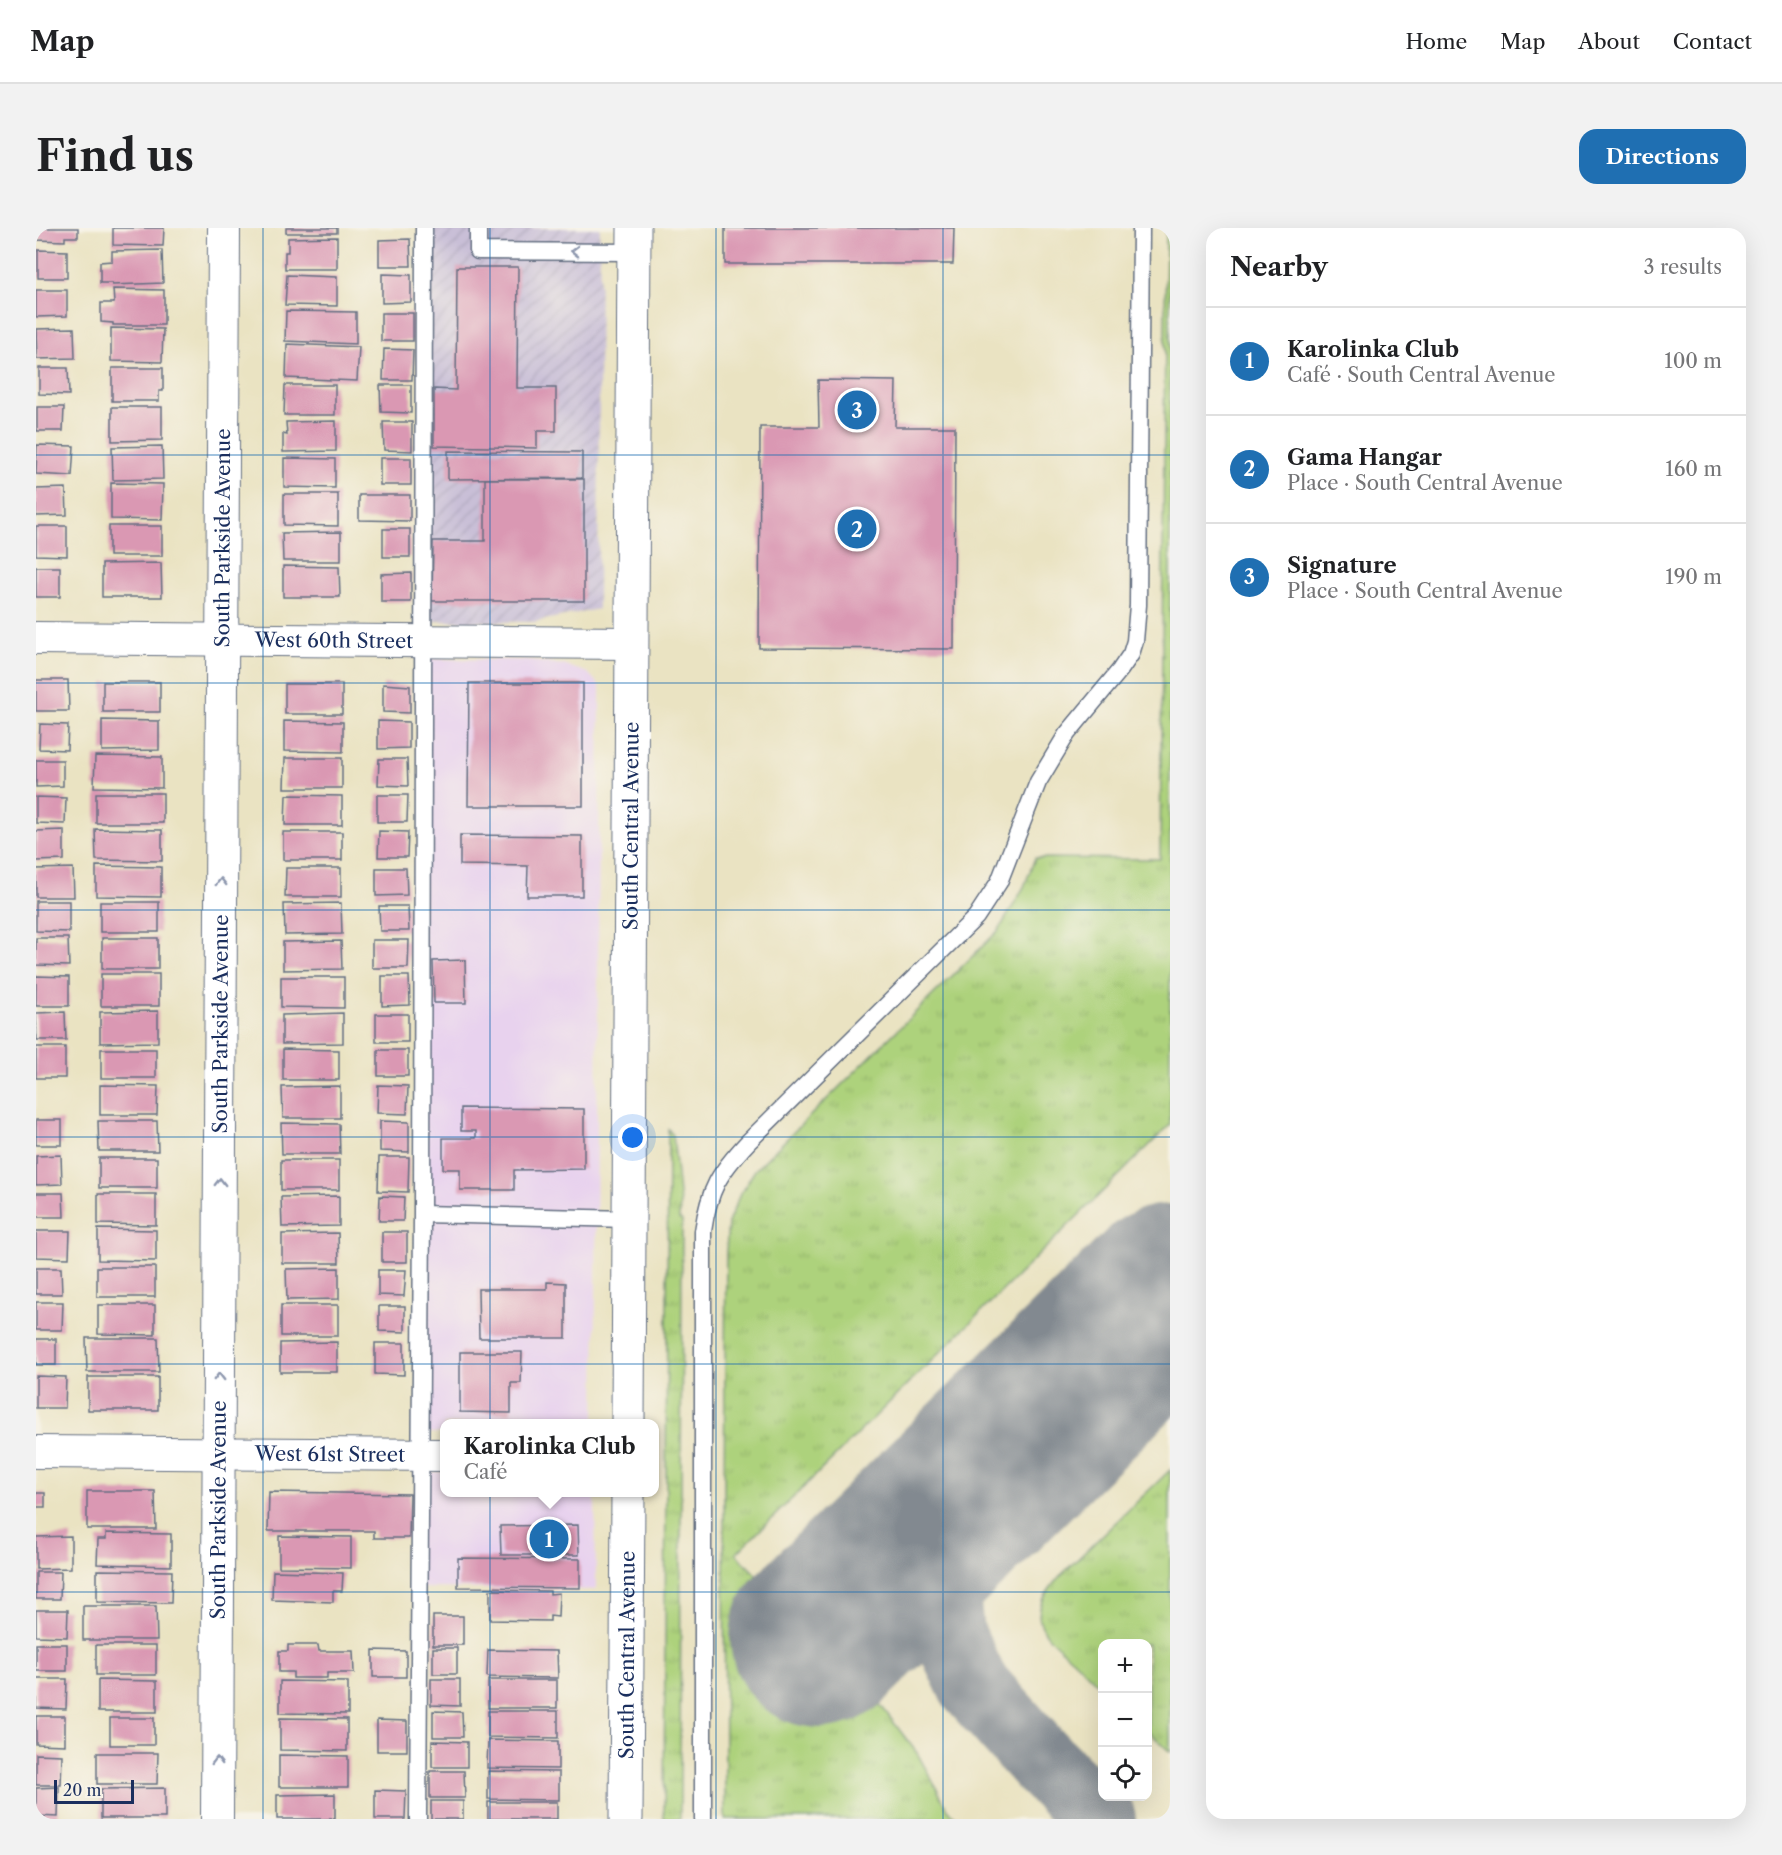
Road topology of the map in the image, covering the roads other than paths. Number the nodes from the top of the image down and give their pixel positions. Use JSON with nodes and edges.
{"nodes":[{"id":1,"x":224,"y":228,"type":"edge"},
{"id":2,"x":424,"y":228,"type":"edge"},
{"id":3,"x":478,"y":228,"type":"edge"},
{"id":4,"x":1141,"y":228,"type":"edge"},
{"id":5,"x":634,"y":240,"type":"edge"},
{"id":6,"x":36,"y":638,"type":"edge"},
{"id":7,"x":222,"y":640,"type":"junction"},
{"id":8,"x":423,"y":643,"type":"junction"},
{"id":9,"x":632,"y":643,"type":"junction"},
{"id":10,"x":422,"y":1214,"type":"junction"},
{"id":11,"x":629,"y":1219,"type":"junction"},
{"id":12,"x":628,"y":1419,"type":"edge"},
{"id":13,"x":36,"y":1452,"type":"edge"},
{"id":14,"x":219,"y":1454,"type":"junction"},
{"id":15,"x":432,"y":1455,"type":"edge"},
{"id":16,"x":628,"y":1497,"type":"edge"},
{"id":17,"x":217,"y":1819,"type":"edge"},
{"id":18,"x":418,"y":1819,"type":"edge"},
{"id":19,"x":626,"y":1819,"type":"edge"},
{"id":20,"x":703,"y":1819,"type":"edge"}],
"edges":[{"from":1,"to":7,"type":"street","name":"South Parkside Avenue"},
{"from":2,"to":8,"type":"lane"},
{"from":5,"to":3,"type":"lane","one_way":true},
{"from":4,"to":20,"type":"lane"},
{"from":5,"to":9,"type":"main road","name":"South Central Avenue"},
{"from":6,"to":7,"type":"street","name":"West 60th Street"},
{"from":7,"to":8,"type":"street","name":"West 60th Street"},
{"from":14,"to":7,"type":"street","name":"South Parkside Avenue","one_way":true},
{"from":8,"to":9,"type":"street","name":"West 60th Street"},
{"from":8,"to":10,"type":"lane"},
{"from":9,"to":11,"type":"main road","name":"South Central Avenue"},
{"from":10,"to":11,"type":"lane"},
{"from":10,"to":15,"type":"lane"},
{"from":11,"to":12,"type":"main road","name":"South Central Avenue"},
{"from":13,"to":14,"type":"street","name":"West 61st Street"},
{"from":14,"to":15,"type":"street","name":"West 61st Street"},
{"from":17,"to":14,"type":"street","name":"South Parkside Avenue","one_way":true},
{"from":15,"to":18,"type":"lane"},
{"from":16,"to":19,"type":"main road","name":"South Central Avenue"}]}
